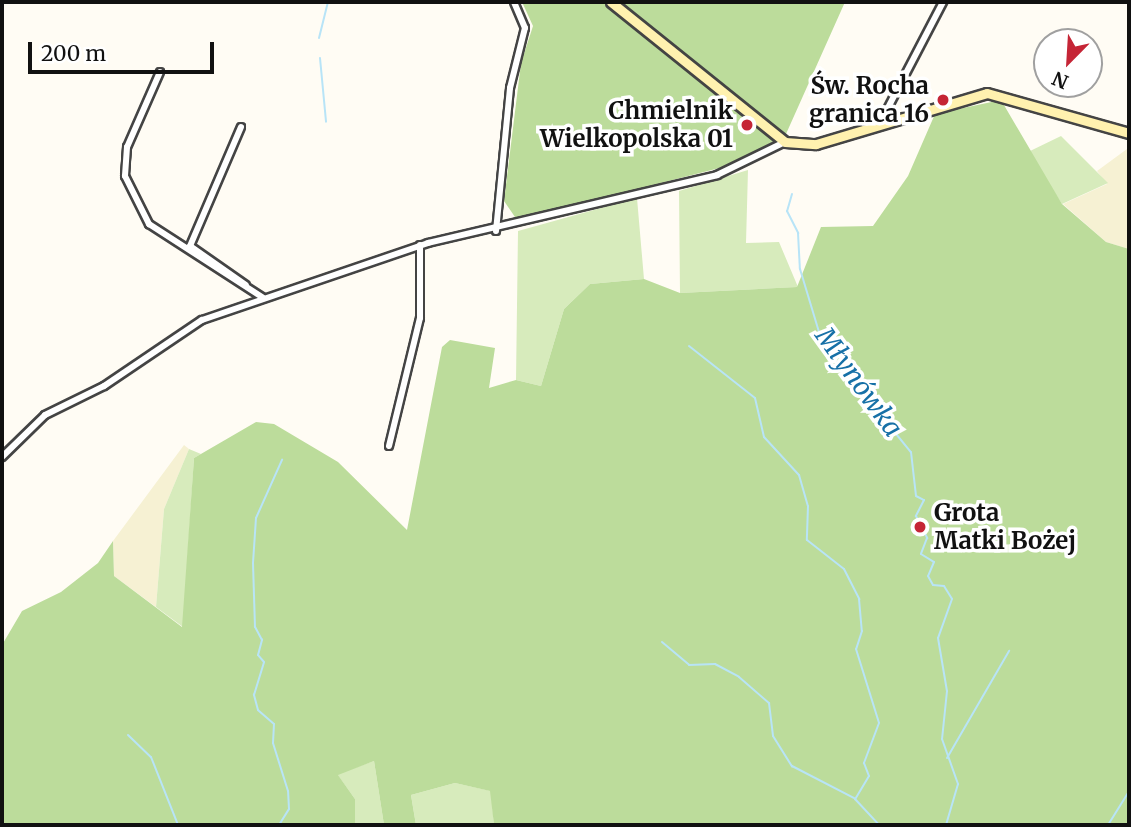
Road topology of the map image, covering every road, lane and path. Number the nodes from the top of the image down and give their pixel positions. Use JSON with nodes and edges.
{"nodes":[{"id":1,"x":514,"y":2,"type":"edge"},
{"id":2,"x":611,"y":2,"type":"edge"},
{"id":3,"x":943,"y":2,"type":"edge"},
{"id":4,"x":160,"y":72,"type":"dead end"},
{"id":5,"x":878,"y":125,"type":"junction"},
{"id":6,"x":241,"y":127,"type":"dead end"},
{"id":7,"x":1129,"y":133,"type":"edge"},
{"id":8,"x":785,"y":142,"type":"junction"},
{"id":9,"x":496,"y":231,"type":"junction"},
{"id":10,"x":420,"y":245,"type":"junction"},
{"id":11,"x":263,"y":299,"type":"junction"},
{"id":12,"x":389,"y":446,"type":"dead end"},
{"id":13,"x":2,"y":457,"type":"edge"}],
"edges":[{"from":1,"to":9,"type":"street"},
{"from":2,"to":8,"type":"street"},
{"from":3,"to":5,"type":"street"},
{"from":4,"to":11,"type":"street"},
{"from":5,"to":7,"type":"street"},
{"from":5,"to":8,"type":"street"},
{"from":6,"to":11,"type":"street"},
{"from":8,"to":9,"type":"street"},
{"from":9,"to":10,"type":"street"},
{"from":10,"to":11,"type":"street"},
{"from":10,"to":12,"type":"street"},
{"from":11,"to":13,"type":"street"}]}
